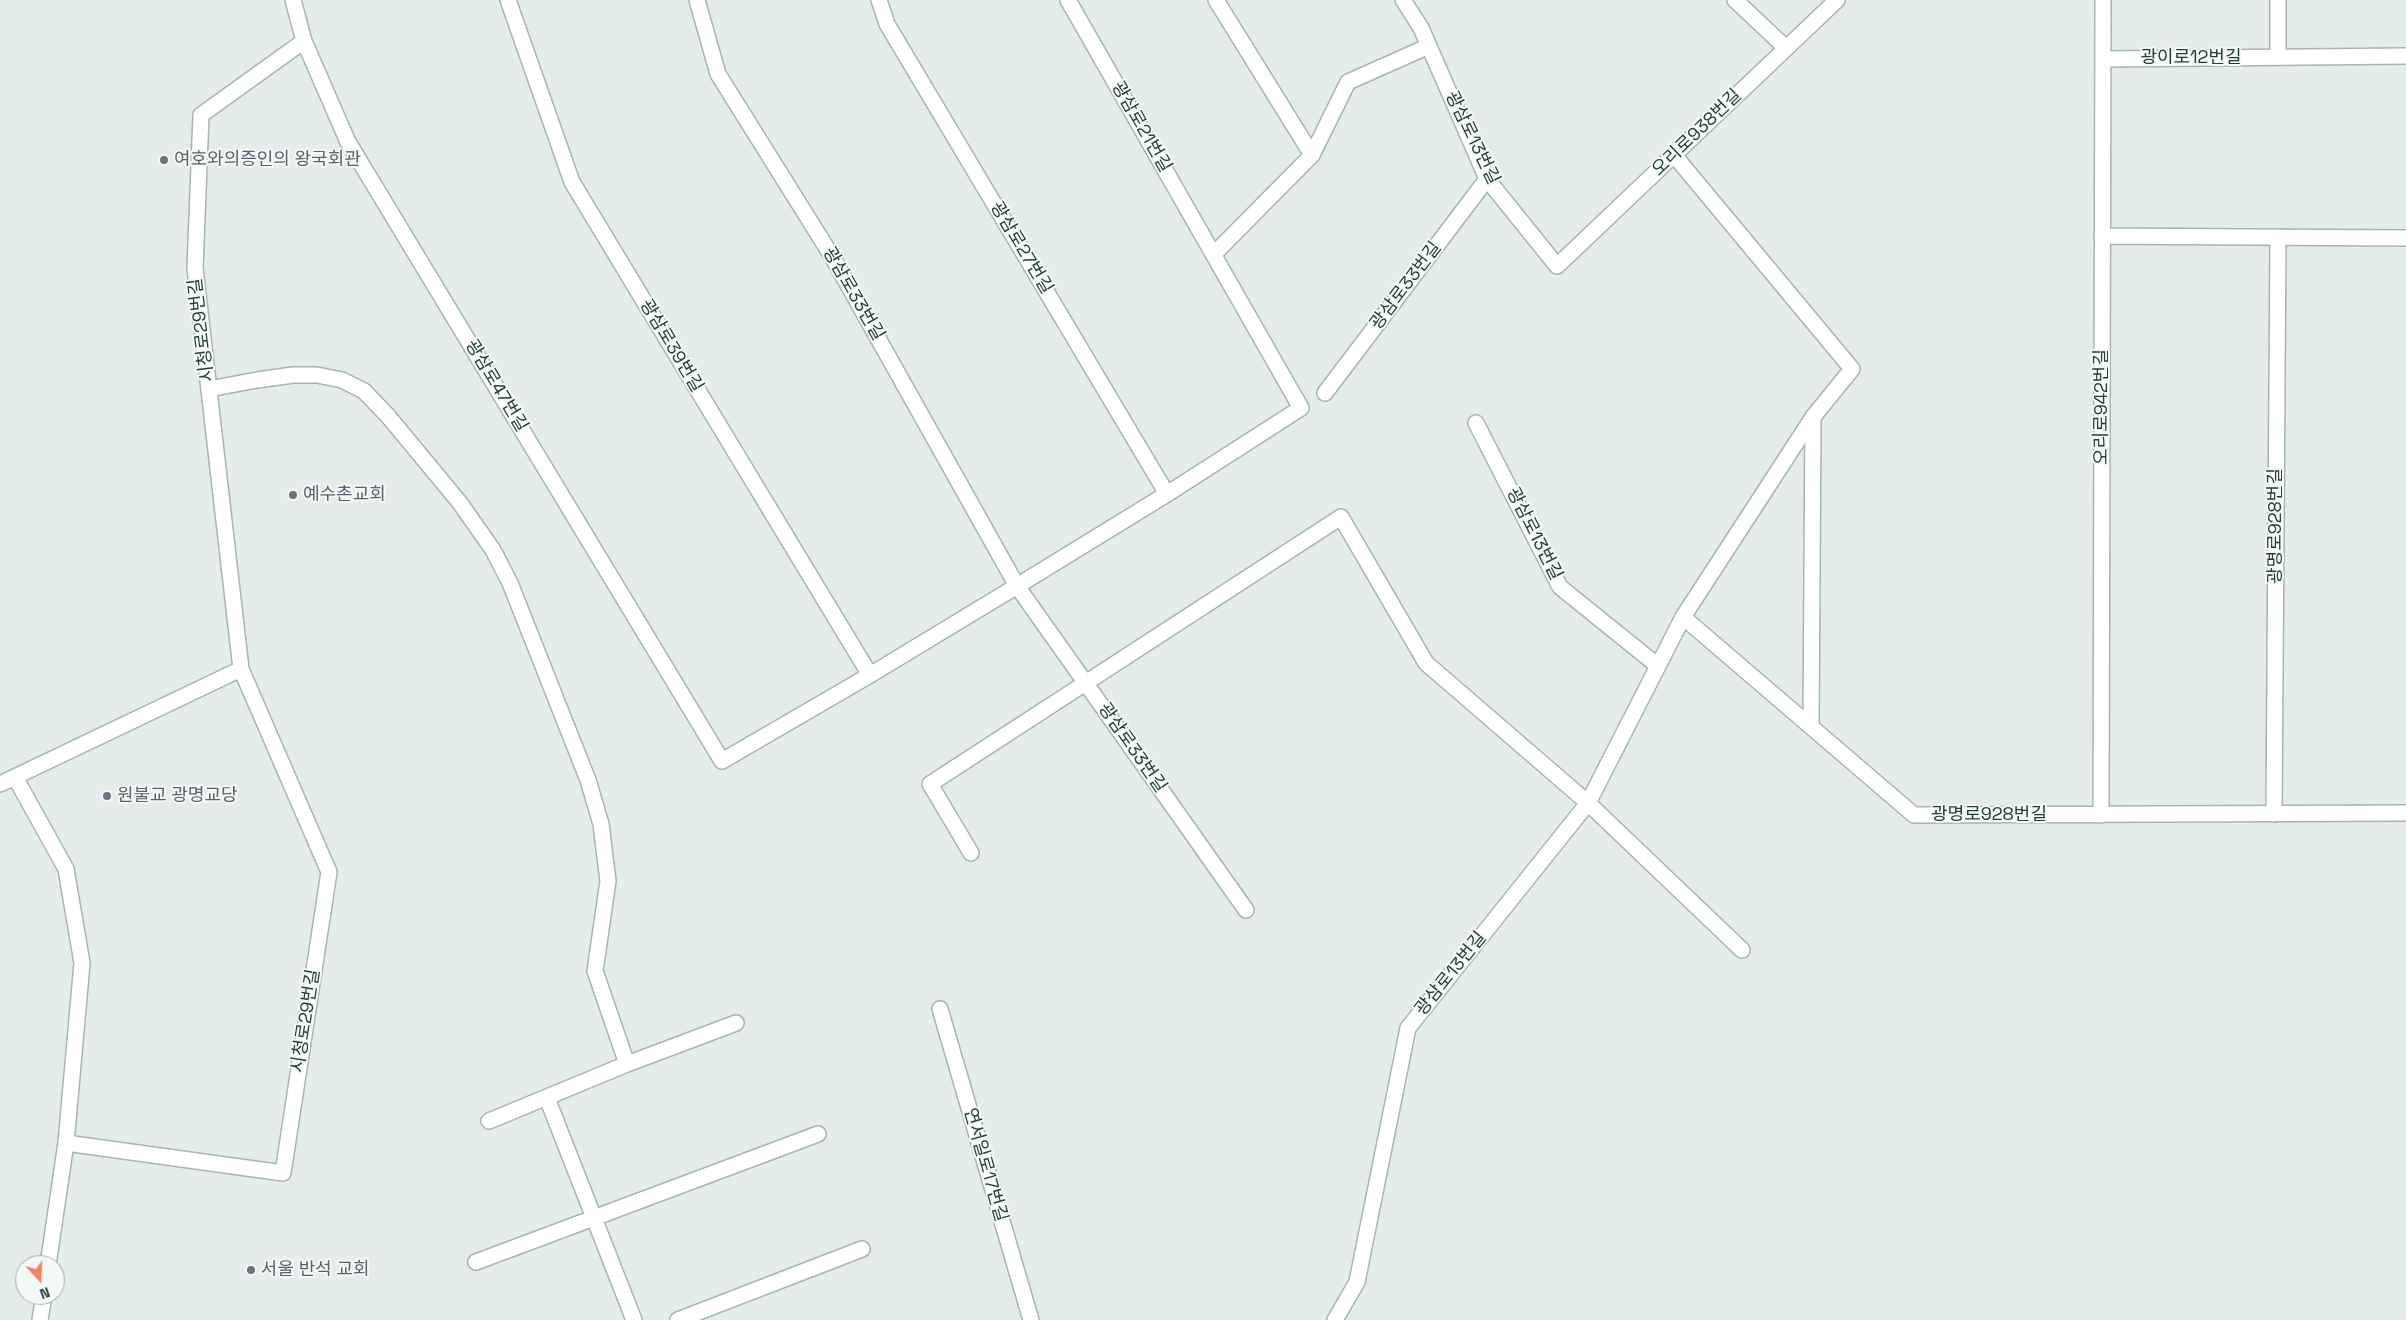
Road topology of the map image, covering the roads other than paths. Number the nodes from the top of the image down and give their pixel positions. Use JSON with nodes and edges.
{"nodes":[{"id":1,"x":293,"y":0,"type":"edge"},
{"id":2,"x":508,"y":0,"type":"edge"},
{"id":3,"x":697,"y":0,"type":"edge"},
{"id":4,"x":879,"y":0,"type":"edge"},
{"id":5,"x":1068,"y":0,"type":"edge"},
{"id":6,"x":1216,"y":0,"type":"edge"},
{"id":7,"x":1402,"y":0,"type":"edge"},
{"id":8,"x":1735,"y":0,"type":"edge"},
{"id":9,"x":1837,"y":0,"type":"edge"},
{"id":10,"x":2103,"y":0,"type":"edge"},
{"id":11,"x":2278,"y":0,"type":"edge"},
{"id":12,"x":304,"y":41,"type":"junction"},
{"id":13,"x":1430,"y":46,"type":"junction"},
{"id":14,"x":1786,"y":48,"type":"junction"},
{"id":15,"x":2406,"y":56,"type":"edge"},
{"id":16,"x":2278,"y":58,"type":"junction"},
{"id":17,"x":2103,"y":59,"type":"junction"},
{"id":18,"x":1312,"y":155,"type":"junction"},
{"id":19,"x":1674,"y":156,"type":"junction"},
{"id":20,"x":1487,"y":178,"type":"junction"},
{"id":21,"x":2102,"y":236,"type":"junction"},
{"id":22,"x":2278,"y":237,"type":"junction"},
{"id":23,"x":2406,"y":238,"type":"edge"},
{"id":24,"x":1214,"y":254,"type":"junction"},
{"id":25,"x":1557,"y":266,"type":"joint"},
{"id":26,"x":209,"y":390,"type":"junction"},
{"id":27,"x":1325,"y":393,"type":"dead end"},
{"id":28,"x":1813,"y":417,"type":"junction"},
{"id":29,"x":1476,"y":424,"type":"dead end"},
{"id":30,"x":1167,"y":494,"type":"junction"},
{"id":31,"x":1017,"y":586,"type":"junction"},
{"id":32,"x":1683,"y":617,"type":"junction"},
{"id":33,"x":1658,"y":666,"type":"junction"},
{"id":34,"x":241,"y":669,"type":"junction"},
{"id":35,"x":870,"y":676,"type":"junction"},
{"id":36,"x":1086,"y":683,"type":"junction"},
{"id":37,"x":1811,"y":726,"type":"junction"},
{"id":38,"x":15,"y":777,"type":"junction"},
{"id":39,"x":0,"y":784,"type":"edge"},
{"id":40,"x":1588,"y":803,"type":"junction"},
{"id":41,"x":2274,"y":814,"type":"junction"},
{"id":42,"x":2406,"y":814,"type":"edge"},
{"id":43,"x":2101,"y":815,"type":"junction"},
{"id":44,"x":971,"y":853,"type":"dead end"},
{"id":45,"x":1246,"y":910,"type":"dead end"},
{"id":46,"x":1742,"y":950,"type":"dead end"},
{"id":47,"x":940,"y":1009,"type":"dead end"},
{"id":48,"x":736,"y":1024,"type":"dead end"},
{"id":49,"x":627,"y":1064,"type":"junction"},
{"id":50,"x":547,"y":1098,"type":"junction"},
{"id":51,"x":489,"y":1121,"type":"dead end"},
{"id":52,"x":818,"y":1134,"type":"dead end"},
{"id":53,"x":66,"y":1143,"type":"junction"},
{"id":54,"x":594,"y":1218,"type":"junction"},
{"id":55,"x":862,"y":1249,"type":"dead end"},
{"id":56,"x":49,"y":1255,"type":"edge"},
{"id":57,"x":476,"y":1262,"type":"dead end"},
{"id":58,"x":42,"y":1305,"type":"edge"},
{"id":59,"x":40,"y":1320,"type":"edge"},
{"id":60,"x":634,"y":1320,"type":"edge"},
{"id":61,"x":678,"y":1320,"type":"edge"},
{"id":62,"x":1031,"y":1320,"type":"edge"},
{"id":63,"x":1336,"y":1320,"type":"edge"}],
"edges":[{"from":1,"to":12,"type":"street","name":"광삼로47번길"},
{"from":2,"to":35,"type":"street","name":"광삼로39번길"},
{"from":3,"to":31,"type":"street","name":"광삼로33번길"},
{"from":4,"to":30,"type":"street","name":"광삼로27번길"},
{"from":5,"to":24,"type":"street","name":"광삼로21번길"},
{"from":6,"to":18,"type":"street"},
{"from":7,"to":13,"type":"street","name":"광삼로13번길"},
{"from":8,"to":14,"type":"street"},
{"from":9,"to":14,"type":"street","name":"오리로938번길"},
{"from":10,"to":17,"type":"street","name":"오리로942번길"},
{"from":11,"to":16,"type":"street"},
{"from":12,"to":26,"type":"street","name":"시청로29번길"},
{"from":12,"to":35,"type":"street","name":"광삼로47번길"},
{"from":13,"to":18,"type":"street"},
{"from":13,"to":20,"type":"street","name":"광삼로13번길"},
{"from":14,"to":19,"type":"street","name":"오리로938번길"},
{"from":15,"to":16,"type":"street","name":"광이로12번길"},
{"from":16,"to":17,"type":"street","name":"광이로12번길"},
{"from":17,"to":21,"type":"street","name":"오리로942번길"},
{"from":18,"to":24,"type":"street"},
{"from":19,"to":25,"type":"street","name":"오리로938번길"},
{"from":19,"to":28,"type":"street","name":"광삼로13번길"},
{"from":20,"to":25,"type":"street","name":"광삼로13번길"},
{"from":20,"to":27,"type":"street","name":"광삼로33번길"},
{"from":21,"to":22,"type":"street"},
{"from":21,"to":43,"type":"street","name":"오리로942번길"},
{"from":22,"to":23,"type":"street"},
{"from":22,"to":41,"type":"street","name":"광명로928번길"},
{"from":24,"to":30,"type":"street","name":"광삼로21번길"},
{"from":26,"to":34,"type":"street","name":"시청로29번길"},
{"from":26,"to":49,"type":"street"},
{"from":28,"to":32,"type":"street","name":"광삼로13번길"},
{"from":28,"to":37,"type":"street"},
{"from":29,"to":33,"type":"street","name":"광삼로13번길"},
{"from":30,"to":31,"type":"street"},
{"from":31,"to":35,"type":"street"},
{"from":31,"to":36,"type":"street","name":"광삼로33번길"},
{"from":32,"to":33,"type":"street","name":"광삼로13번길"},
{"from":32,"to":37,"type":"street"},
{"from":33,"to":40,"type":"street","name":"광삼로13번길"},
{"from":34,"to":38,"type":"street"},
{"from":34,"to":53,"type":"street","name":"시청로29번길"},
{"from":36,"to":40,"type":"street"},
{"from":36,"to":44,"type":"street"},
{"from":36,"to":45,"type":"street","name":"광삼로33번길"},
{"from":37,"to":43,"type":"street","name":"광명로928번길"},
{"from":38,"to":39,"type":"street"},
{"from":38,"to":53,"type":"street"},
{"from":40,"to":46,"type":"street"},
{"from":40,"to":63,"type":"street","name":"광삼로13번길"},
{"from":41,"to":42,"type":"street","name":"광명로928번길"},
{"from":41,"to":43,"type":"street","name":"광명로928번길"},
{"from":47,"to":62,"type":"street","name":"연서일로17번길"},
{"from":48,"to":49,"type":"street"},
{"from":49,"to":50,"type":"street"},
{"from":50,"to":51,"type":"street"},
{"from":50,"to":54,"type":"street"},
{"from":52,"to":54,"type":"street"},
{"from":53,"to":56,"type":"street"},
{"from":54,"to":57,"type":"street"},
{"from":54,"to":60,"type":"street"},
{"from":55,"to":61,"type":"street"},
{"from":58,"to":59,"type":"street"}]}
